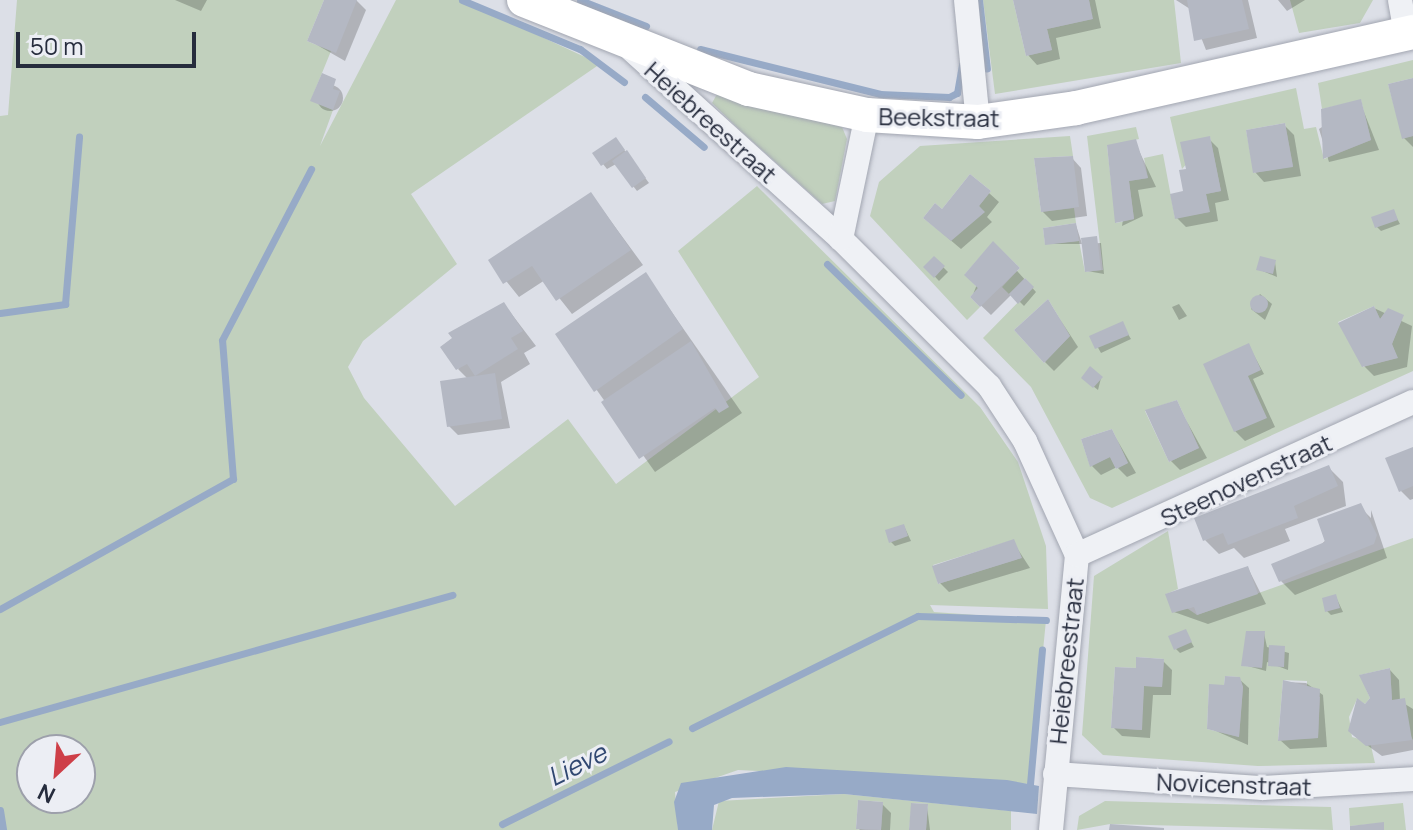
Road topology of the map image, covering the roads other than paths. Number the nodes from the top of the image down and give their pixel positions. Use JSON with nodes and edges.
{"nodes":[{"id":1,"x":524,"y":0,"type":"edge"},
{"id":2,"x":966,"y":0,"type":"edge"},
{"id":3,"x":1400,"y":0,"type":"edge"},
{"id":4,"x":1410,"y":33,"type":"edge"},
{"id":5,"x":617,"y":37,"type":"junction"},
{"id":6,"x":867,"y":115,"type":"junction"},
{"id":7,"x":978,"y":122,"type":"junction"},
{"id":8,"x":841,"y":239,"type":"junction"},
{"id":9,"x":1413,"y":402,"type":"edge"},
{"id":10,"x":1077,"y":555,"type":"junction"},
{"id":11,"x":1055,"y":774,"type":"junction"},
{"id":12,"x":1413,"y":779,"type":"edge"},
{"id":13,"x":1051,"y":830,"type":"edge"}],
"edges":[{"from":1,"to":5,"type":"street","name":"Beekstraat"},
{"from":2,"to":7,"type":"street"},
{"from":3,"to":4,"type":"street"},
{"from":4,"to":7,"type":"street","name":"Beekstraat"},
{"from":5,"to":6,"type":"street","name":"Beekstraat"},
{"from":5,"to":8,"type":"street","name":"Heiebreestraat"},
{"from":6,"to":7,"type":"street","name":"Beekstraat"},
{"from":6,"to":8,"type":"street"},
{"from":8,"to":10,"type":"street","name":"Heiebreestraat"},
{"from":9,"to":10,"type":"street","name":"Steenovenstraat"},
{"from":10,"to":11,"type":"street","name":"Heiebreestraat"},
{"from":11,"to":12,"type":"street","name":"Novicenstraat"},
{"from":11,"to":13,"type":"street","name":"Heiebreestraat"}]}
